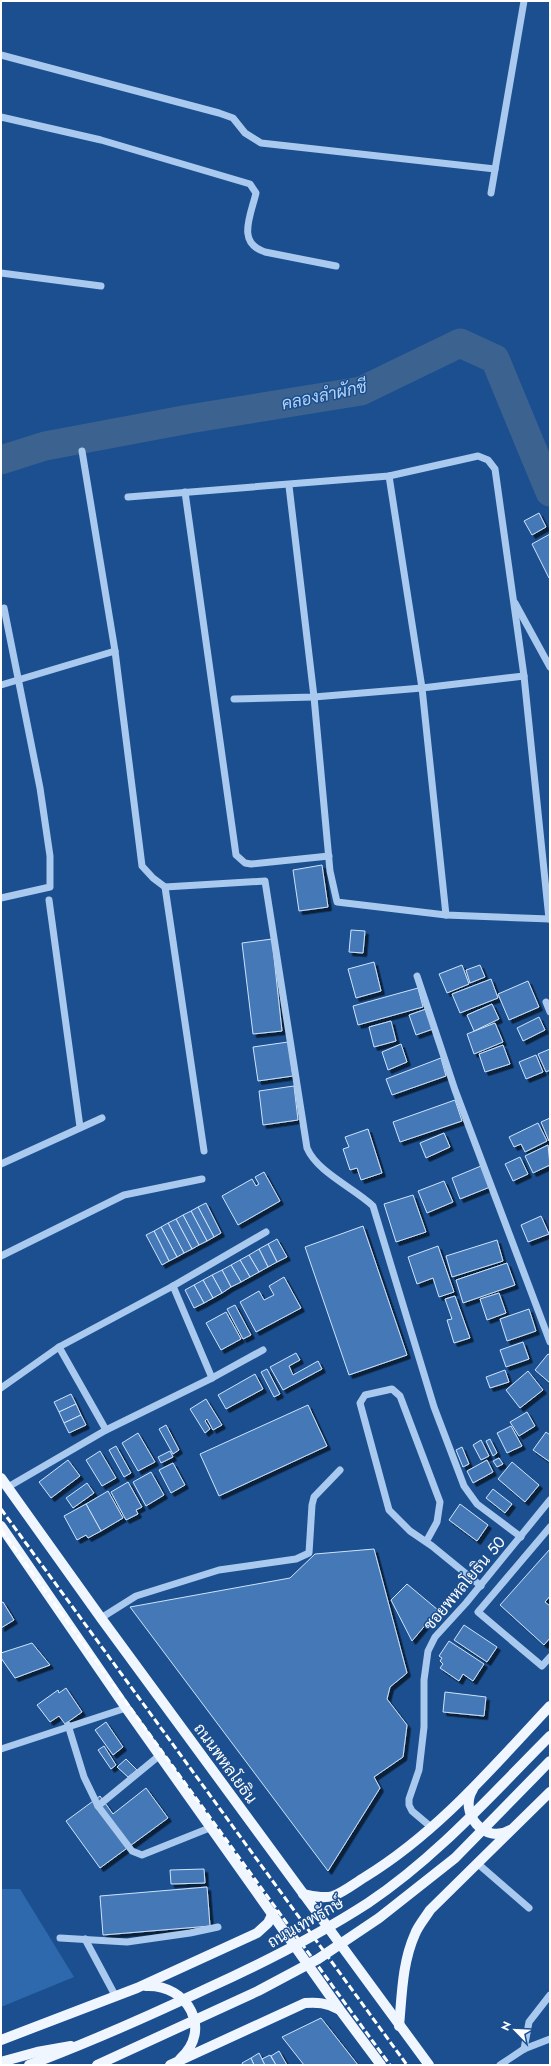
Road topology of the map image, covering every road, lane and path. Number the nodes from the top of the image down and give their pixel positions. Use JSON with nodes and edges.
{"nodes":[{"id":1,"x":524,"y":1,"type":"edge"},
{"id":2,"x":1,"y":55,"type":"edge"},
{"id":3,"x":1,"y":117,"type":"edge"},
{"id":4,"x":495,"y":169,"type":"junction"},
{"id":5,"x":491,"y":193,"type":"dead end"},
{"id":6,"x":336,"y":266,"type":"dead end"},
{"id":7,"x":1,"y":273,"type":"edge"},
{"id":8,"x":101,"y":286,"type":"dead end"},
{"id":9,"x":82,"y":451,"type":"dead end"},
{"id":10,"x":389,"y":476,"type":"junction"},
{"id":11,"x":289,"y":486,"type":"junction"},
{"id":12,"x":185,"y":492,"type":"junction"},
{"id":13,"x":128,"y":497,"type":"dead end"},
{"id":14,"x":513,"y":600,"type":"junction"},
{"id":15,"x":4,"y":608,"type":"dead end"},
{"id":16,"x":115,"y":651,"type":"junction"},
{"id":17,"x":550,"y":667,"type":"edge"},
{"id":18,"x":524,"y":676,"type":"junction"},
{"id":19,"x":18,"y":679,"type":"junction"},
{"id":20,"x":1,"y":685,"type":"edge"},
{"id":21,"x":422,"y":688,"type":"junction"},
{"id":22,"x":314,"y":697,"type":"junction"},
{"id":23,"x":234,"y":699,"type":"dead end"},
{"id":24,"x":329,"y":856,"type":"junction"},
{"id":25,"x":165,"y":887,"type":"junction"},
{"id":26,"x":1,"y":898,"type":"edge"},
{"id":27,"x":49,"y":900,"type":"dead end"},
{"id":28,"x":446,"y":915,"type":"junction"},
{"id":29,"x":549,"y":919,"type":"edge"},
{"id":30,"x":417,"y":976,"type":"dead end"},
{"id":31,"x":546,"y":1002,"type":"dead end"},
{"id":32,"x":550,"y":1012,"type":"edge"},
{"id":33,"x":102,"y":1118,"type":"dead end"},
{"id":34,"x":80,"y":1127,"type":"junction"},
{"id":35,"x":204,"y":1151,"type":"dead end"},
{"id":36,"x":1,"y":1164,"type":"edge"},
{"id":37,"x":202,"y":1178,"type":"dead end"},
{"id":38,"x":266,"y":1232,"type":"dead end"},
{"id":39,"x":1,"y":1256,"type":"edge"},
{"id":40,"x":172,"y":1286,"type":"junction"},
{"id":41,"x":550,"y":1342,"type":"edge"},
{"id":42,"x":59,"y":1347,"type":"junction"},
{"id":43,"x":263,"y":1350,"type":"dead end"},
{"id":44,"x":212,"y":1378,"type":"junction"},
{"id":45,"x":1,"y":1388,"type":"edge"},
{"id":46,"x":106,"y":1430,"type":"junction"},
{"id":47,"x":340,"y":1470,"type":"dead end"},
{"id":48,"x":1,"y":1478,"type":"edge"},
{"id":49,"x":8,"y":1487,"type":"junction"},
{"id":50,"x":550,"y":1500,"type":"edge"},
{"id":51,"x":1,"y":1526,"type":"edge"},
{"id":52,"x":550,"y":1527,"type":"edge"},
{"id":53,"x":521,"y":1537,"type":"junction"},
{"id":54,"x":426,"y":1542,"type":"junction"},
{"id":55,"x":481,"y":1586,"type":"junction"},
{"id":56,"x":100,"y":1618,"type":"junction"},
{"id":57,"x":550,"y":1657,"type":"edge"},
{"id":58,"x":550,"y":1706,"type":"edge"},
{"id":59,"x":126,"y":1708,"type":"junction"},
{"id":60,"x":68,"y":1725,"type":"junction"},
{"id":61,"x":550,"y":1736,"type":"edge"},
{"id":62,"x":1,"y":1749,"type":"edge"},
{"id":63,"x":160,"y":1755,"type":"junction"},
{"id":64,"x":550,"y":1761,"type":"edge"},
{"id":65,"x":476,"y":1786,"type":"junction"},
{"id":66,"x":550,"y":1792,"type":"edge"},
{"id":67,"x":98,"y":1806,"type":"junction"},
{"id":68,"x":212,"y":1827,"type":"junction"},
{"id":69,"x":431,"y":1827,"type":"junction"},
{"id":70,"x":516,"y":1827,"type":"junction"},
{"id":71,"x":477,"y":1863,"type":"junction"},
{"id":72,"x":303,"y":1894,"type":"junction"},
{"id":73,"x":529,"y":1908,"type":"dead end"},
{"id":74,"x":273,"y":1913,"type":"junction"},
{"id":75,"x":218,"y":1927,"type":"dead end"},
{"id":76,"x":60,"y":1938,"type":"dead end"},
{"id":77,"x":85,"y":1939,"type":"junction"},
{"id":78,"x":137,"y":1988,"type":"junction"},
{"id":79,"x":550,"y":1995,"type":"edge"},
{"id":80,"x":116,"y":1997,"type":"junction"},
{"id":81,"x":340,"y":2010,"type":"junction"},
{"id":82,"x":399,"y":2026,"type":"junction"},
{"id":83,"x":550,"y":2039,"type":"edge"},
{"id":84,"x":1,"y":2040,"type":"edge"},
{"id":85,"x":90,"y":2042,"type":"junction"},
{"id":86,"x":524,"y":2049,"type":"junction"},
{"id":87,"x":1,"y":2062,"type":"edge"},
{"id":88,"x":30,"y":2065,"type":"edge"},
{"id":89,"x":98,"y":2065,"type":"edge"},
{"id":90,"x":170,"y":2065,"type":"edge"},
{"id":91,"x":381,"y":2065,"type":"edge"},
{"id":92,"x":429,"y":2065,"type":"edge"},
{"id":93,"x":500,"y":2065,"type":"edge"}],
"edges":[{"from":1,"to":4,"type":"street"},
{"from":2,"to":4,"type":"street"},
{"from":3,"to":6,"type":"street"},
{"from":4,"to":5,"type":"street"},
{"from":7,"to":8,"type":"street"},
{"from":9,"to":16,"type":"street"},
{"from":10,"to":11,"type":"street"},
{"from":10,"to":14,"type":"street"},
{"from":10,"to":21,"type":"street"},
{"from":11,"to":12,"type":"street"},
{"from":11,"to":22,"type":"street"},
{"from":12,"to":13,"type":"street"},
{"from":12,"to":24,"type":"street"},
{"from":14,"to":17,"type":"street"},
{"from":14,"to":18,"type":"street"},
{"from":15,"to":19,"type":"street"},
{"from":16,"to":19,"type":"street"},
{"from":16,"to":25,"type":"street"},
{"from":18,"to":21,"type":"street"},
{"from":18,"to":29,"type":"street"},
{"from":19,"to":20,"type":"street"},
{"from":19,"to":26,"type":"street"},
{"from":21,"to":22,"type":"street"},
{"from":21,"to":28,"type":"street"},
{"from":22,"to":23,"type":"street"},
{"from":22,"to":24,"type":"street"},
{"from":24,"to":28,"type":"street"},
{"from":25,"to":35,"type":"street"},
{"from":25,"to":53,"type":"street"},
{"from":27,"to":34,"type":"street"},
{"from":28,"to":29,"type":"street"},
{"from":30,"to":41,"type":"street"},
{"from":31,"to":32,"type":"street"},
{"from":33,"to":34,"type":"street"},
{"from":34,"to":36,"type":"street"},
{"from":37,"to":39,"type":"street"},
{"from":38,"to":40,"type":"street"},
{"from":40,"to":42,"type":"street"},
{"from":40,"to":44,"type":"street"},
{"from":42,"to":45,"type":"street"},
{"from":42,"to":46,"type":"street"},
{"from":43,"to":44,"type":"street"},
{"from":44,"to":46,"type":"street"},
{"from":46,"to":49,"type":"street"},
{"from":47,"to":56,"type":"street"},
{"from":48,"to":49,"type":"main road","name":"ถนนพหลโยธิน"},
{"from":49,"to":56,"type":"main road","name":"ถนนพหลโยธิน"},
{"from":50,"to":53,"type":"street","name":"ซอยพหลโยธิน 50"},
{"from":51,"to":59,"type":"main road"},
{"from":52,"to":57,"type":"street"},
{"from":53,"to":55,"type":"street","name":"ซอยพหลโยธิน 50"},
{"from":54,"to":54,"type":"street"},
{"from":54,"to":55,"type":"street"},
{"from":55,"to":69,"type":"street","name":"ซอยพหลโยธิน 50"},
{"from":56,"to":72,"type":"main road","name":"ถนนพหลโยธิน"},
{"from":58,"to":65,"type":"main road","name":"ถนนเทพรักษ์"},
{"from":59,"to":60,"type":"street"},
{"from":59,"to":63,"type":"main road"},
{"from":60,"to":62,"type":"street"},
{"from":60,"to":67,"type":"street"},
{"from":61,"to":85,"type":"main road","name":"ถนนเทพรักษ์","bridge":true},
{"from":63,"to":67,"type":"street"},
{"from":63,"to":68,"type":"main road"},
{"from":64,"to":89,"type":"main road","bridge":true},
{"from":65,"to":69,"type":"main road","name":"ถนนเทพรักษ์"},
{"from":65,"to":70,"type":"main road"},
{"from":66,"to":70,"type":"main road"},
{"from":67,"to":68,"type":"street"},
{"from":68,"to":74,"type":"main road"},
{"from":69,"to":72,"type":"main road","name":"ถนนเทพรักษ์"},
{"from":70,"to":71,"type":"main road"},
{"from":71,"to":73,"type":"street"},
{"from":71,"to":82,"type":"main road"},
{"from":72,"to":82,"type":"main road","name":"ถนนพหลโยธิน"},
{"from":74,"to":78,"type":"main road","name":"ถนนเทพรักษ์"},
{"from":74,"to":81,"type":"main road"},
{"from":75,"to":77,"type":"street"},
{"from":76,"to":77,"type":"street"},
{"from":77,"to":80,"type":"street"},
{"from":78,"to":80,"type":"main road","name":"ถนนเทพรักษ์"},
{"from":78,"to":90,"type":"main road"},
{"from":79,"to":86,"type":"street"},
{"from":80,"to":84,"type":"main road","name":"ถนนเทพรักษ์"},
{"from":81,"to":90,"type":"main road"},
{"from":81,"to":91,"type":"main road"},
{"from":82,"to":92,"type":"main road","name":"ถนนพหลโยธิน"},
{"from":83,"to":86,"type":"street"},
{"from":85,"to":87,"type":"main road","bridge":true},
{"from":85,"to":88,"type":"main road","name":"ถนนเทพรักษ์","bridge":true},
{"from":86,"to":93,"type":"street"}]}
